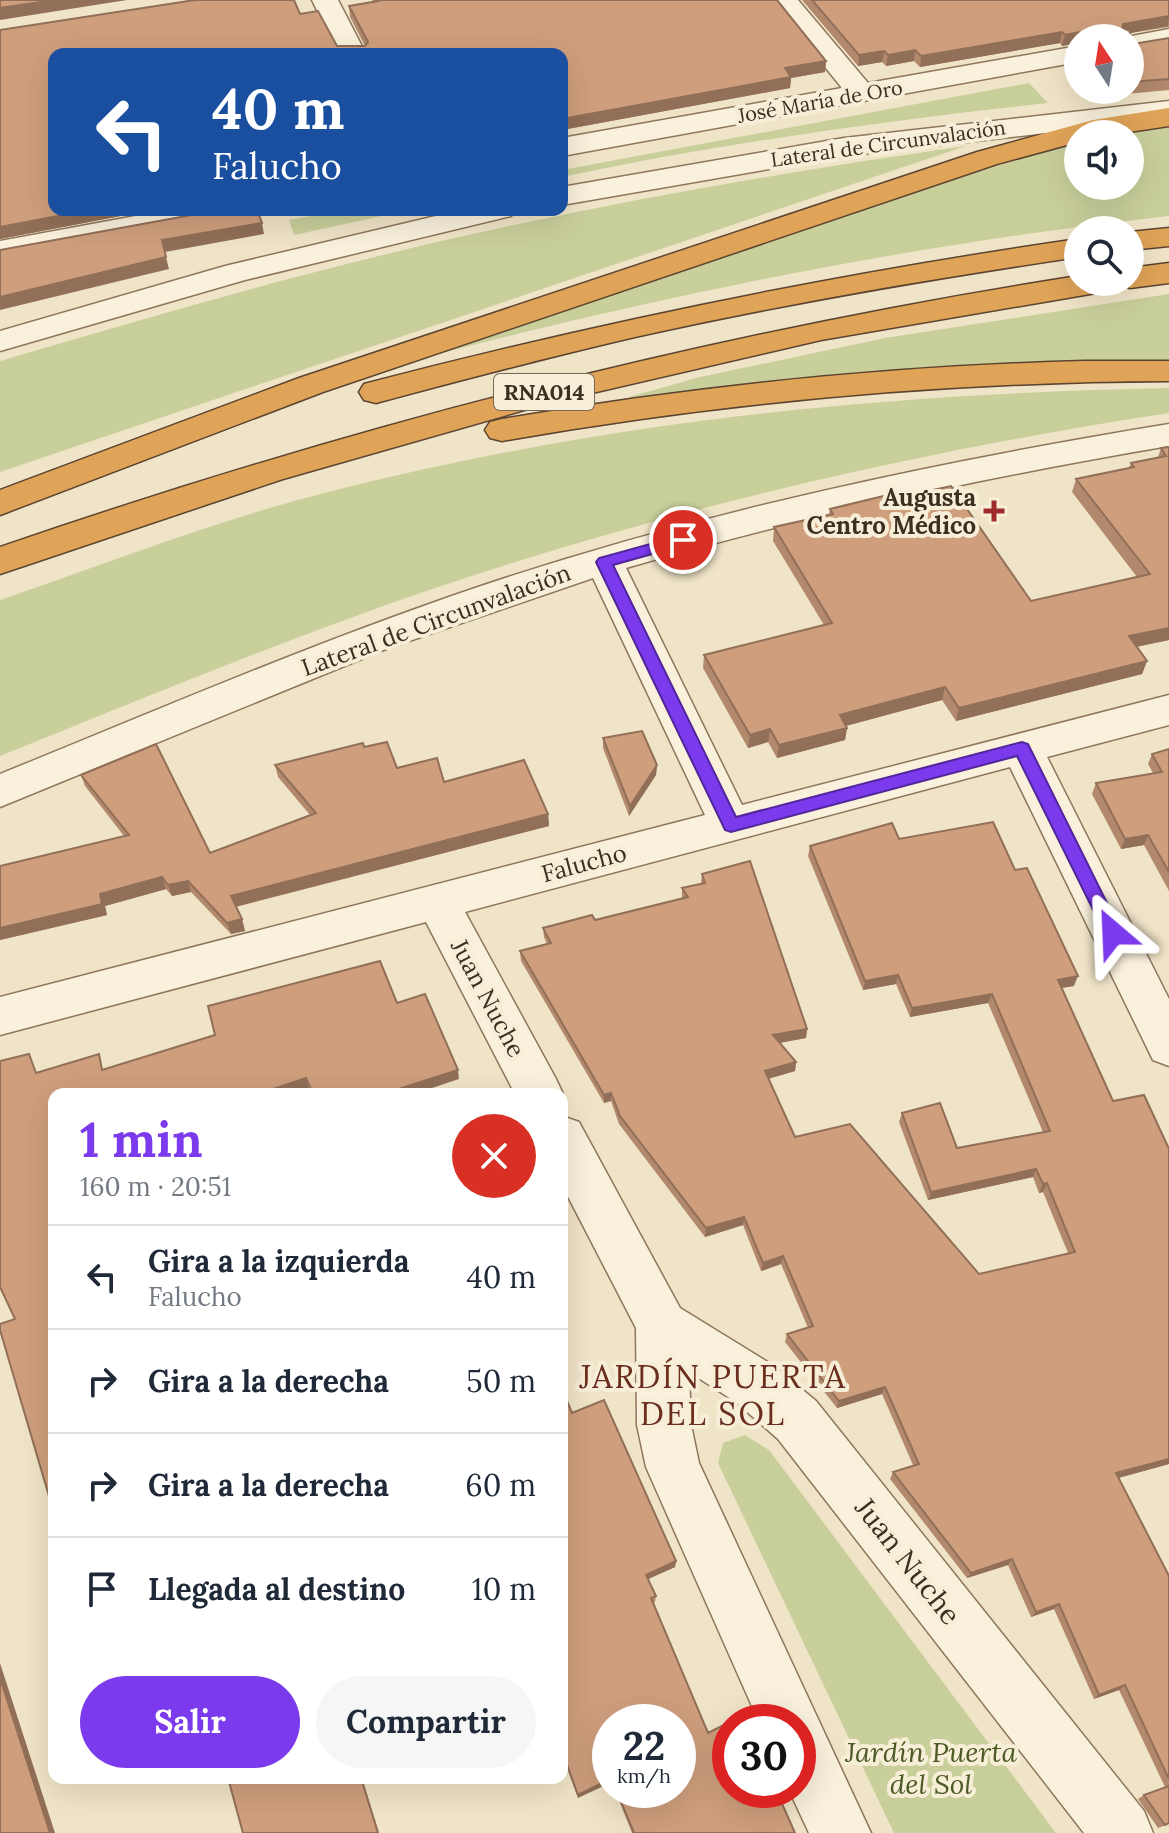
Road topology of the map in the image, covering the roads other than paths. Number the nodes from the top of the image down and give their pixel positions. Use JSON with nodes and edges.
{"nodes":[{"id":1,"x":325,"y":0,"type":"edge"},
{"id":2,"x":784,"y":0,"type":"edge"},
{"id":3,"x":1169,"y":37,"type":"edge"},
{"id":4,"x":1144,"y":41,"type":"edge"},
{"id":5,"x":349,"y":48,"type":"edge"},
{"id":6,"x":1064,"y":57,"type":"edge"},
{"id":7,"x":861,"y":93,"type":"junction"},
{"id":8,"x":1169,"y":110,"type":"edge"},
{"id":9,"x":1169,"y":117,"type":"edge"},
{"id":10,"x":568,"y":146,"type":"edge"},
{"id":11,"x":568,"y":195,"type":"edge"},
{"id":12,"x":185,"y":216,"type":"edge"},
{"id":13,"x":475,"y":216,"type":"edge"},
{"id":14,"x":1169,"y":237,"type":"edge"},
{"id":15,"x":1144,"y":240,"type":"edge"},
{"id":16,"x":0,"y":250,"type":"edge"},
{"id":17,"x":1064,"y":250,"type":"edge"},
{"id":18,"x":1169,"y":273,"type":"edge"},
{"id":19,"x":1144,"y":276,"type":"edge"},
{"id":20,"x":1064,"y":288,"type":"edge"},
{"id":21,"x":0,"y":341,"type":"edge"},
{"id":22,"x":1169,"y":371,"type":"edge"},
{"id":23,"x":1169,"y":435,"type":"edge"},
{"id":24,"x":0,"y":503,"type":"edge"},
{"id":25,"x":0,"y":510,"type":"edge"},
{"id":26,"x":137,"y":514,"type":"junction"},
{"id":27,"x":0,"y":561,"type":"edge"},
{"id":28,"x":604,"y":562,"type":"junction"},
{"id":29,"x":1169,"y":710,"type":"edge"},
{"id":30,"x":1022,"y":749,"type":"junction"},
{"id":31,"x":0,"y":791,"type":"edge"},
{"id":32,"x":731,"y":825,"type":"junction"},
{"id":33,"x":437,"y":902,"type":"junction"},
{"id":34,"x":0,"y":1016,"type":"edge"},
{"id":35,"x":1169,"y":1046,"type":"edge"},
{"id":36,"x":536,"y":1088,"type":"edge"},
{"id":37,"x":568,"y":1148,"type":"edge"},
{"id":38,"x":662,"y":1325,"type":"junction"},
{"id":39,"x":781,"y":1704,"type":"edge"},
{"id":40,"x":816,"y":1780,"type":"edge"},
{"id":41,"x":840,"y":1833,"type":"edge"},
{"id":42,"x":1122,"y":1833,"type":"edge"}],
"edges":[{"from":1,"to":5,"type":"street"},
{"from":2,"to":7,"type":"street"},
{"from":3,"to":4,"type":"street"},
{"from":6,"to":7,"type":"street","name":"José María de Oro"},
{"from":7,"to":10,"type":"street","name":"José María de Oro"},
{"from":8,"to":11,"type":"street","name":"Lateral de Circunvalación"},
{"from":9,"to":24,"type":"highway"},
{"from":12,"to":16,"type":"street"},
{"from":13,"to":21,"type":"street"},
{"from":14,"to":15,"type":"highway"},
{"from":17,"to":25,"type":"highway","number":"RNA014"},
{"from":18,"to":19,"type":"highway"},
{"from":20,"to":26,"type":"highway","number":"RNA014"},
{"from":22,"to":26,"type":"highway"},
{"from":23,"to":28,"type":"street","name":"Lateral de Circunvalación"},
{"from":26,"to":27,"type":"highway","number":"RNA014"},
{"from":28,"to":31,"type":"street","name":"Lateral de Circunvalación"},
{"from":28,"to":32,"type":"street"},
{"from":29,"to":30,"type":"street","name":"Falucho"},
{"from":30,"to":32,"type":"street","name":"Falucho"},
{"from":30,"to":35,"type":"street"},
{"from":32,"to":33,"type":"street","name":"Falucho"},
{"from":33,"to":34,"type":"street","name":"Falucho"},
{"from":33,"to":36,"type":"street","name":"Juan Nuche"},
{"from":37,"to":38,"type":"street","name":"Juan Nuche"},
{"from":38,"to":39,"type":"street","name":"Juan Nuche"},
{"from":38,"to":42,"type":"street","name":"Juan Nuche"},
{"from":40,"to":41,"type":"street"}]}
